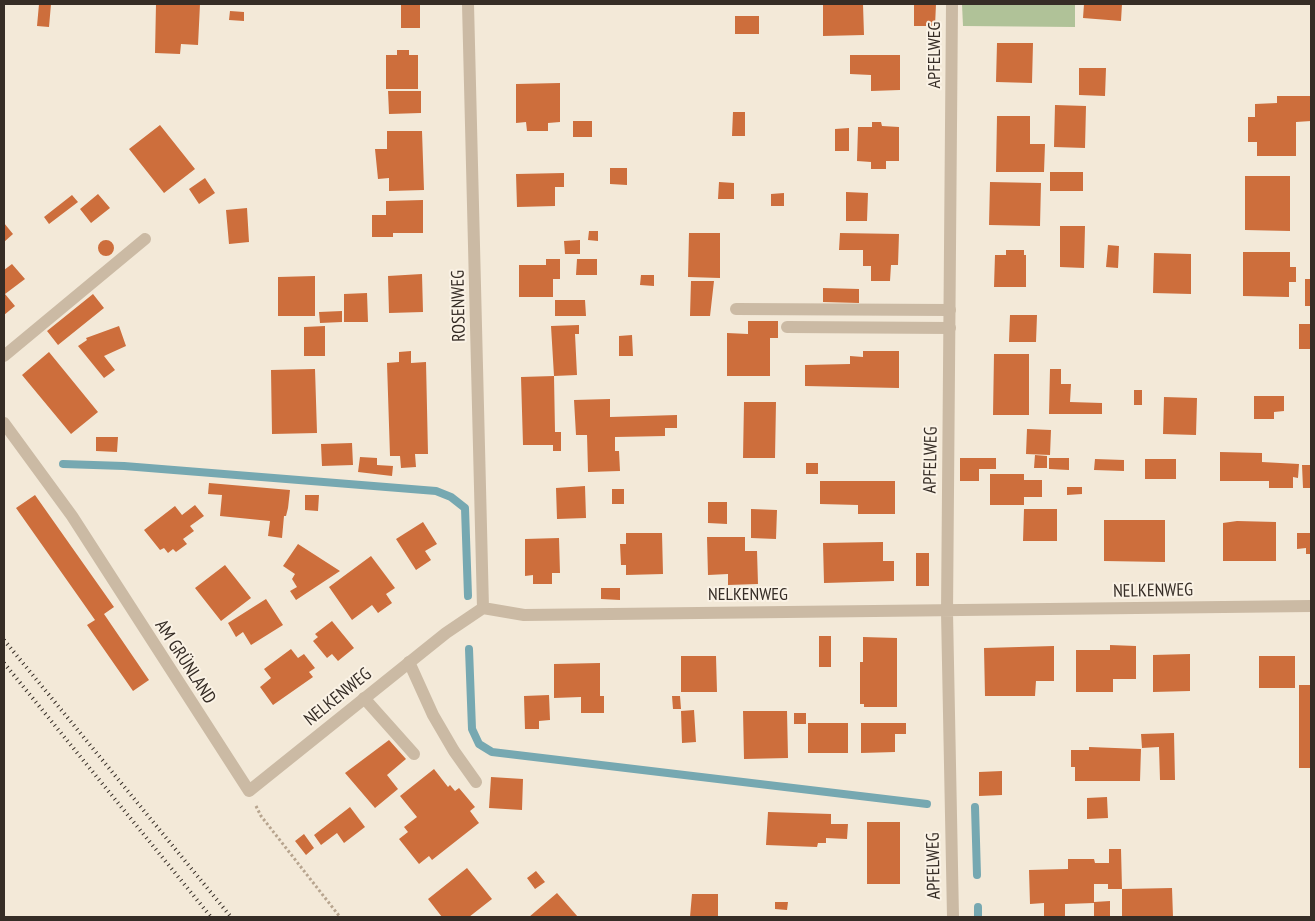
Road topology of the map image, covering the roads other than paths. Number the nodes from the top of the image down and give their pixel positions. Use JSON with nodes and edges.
{"nodes":[{"id":1,"x":468,"y":4,"type":"edge"},
{"id":2,"x":952,"y":4,"type":"edge"},
{"id":3,"x":145,"y":240,"type":"dead end"},
{"id":4,"x":736,"y":309,"type":"dead end"},
{"id":5,"x":950,"y":310,"type":"junction"},
{"id":6,"x":787,"y":327,"type":"dead end"},
{"id":7,"x":950,"y":328,"type":"junction"},
{"id":8,"x":4,"y":356,"type":"edge"},
{"id":9,"x":4,"y":423,"type":"edge"},
{"id":10,"x":1311,"y":606,"type":"edge"},
{"id":11,"x":483,"y":608,"type":"junction"},
{"id":12,"x":947,"y":612,"type":"junction"},
{"id":13,"x":408,"y":662,"type":"junction"},
{"id":14,"x":364,"y":698,"type":"junction"},
{"id":15,"x":414,"y":754,"type":"dead end"},
{"id":16,"x":476,"y":782,"type":"dead end"},
{"id":17,"x":249,"y":791,"type":"joint"},
{"id":18,"x":953,"y":917,"type":"edge"}],
"edges":[{"from":1,"to":11,"type":"street","name":"ROSENWEG"},
{"from":2,"to":5,"type":"street","name":"APFELWEG"},
{"from":3,"to":8,"type":"street"},
{"from":4,"to":5,"type":"street"},
{"from":5,"to":7,"type":"street","name":"APFELWEG"},
{"from":6,"to":7,"type":"street"},
{"from":7,"to":12,"type":"street","name":"APFELWEG"},
{"from":9,"to":17,"type":"street","name":"AM GRÜNLAND"},
{"from":10,"to":12,"type":"street","name":"NELKENWEG"},
{"from":11,"to":12,"type":"street","name":"NELKENWEG"},
{"from":11,"to":13,"type":"street","name":"NELKENWEG"},
{"from":12,"to":18,"type":"street","name":"APFELWEG"},
{"from":13,"to":14,"type":"street","name":"NELKENWEG"},
{"from":13,"to":16,"type":"street"},
{"from":14,"to":15,"type":"street"},
{"from":14,"to":17,"type":"street","name":"NELKENWEG"}]}
